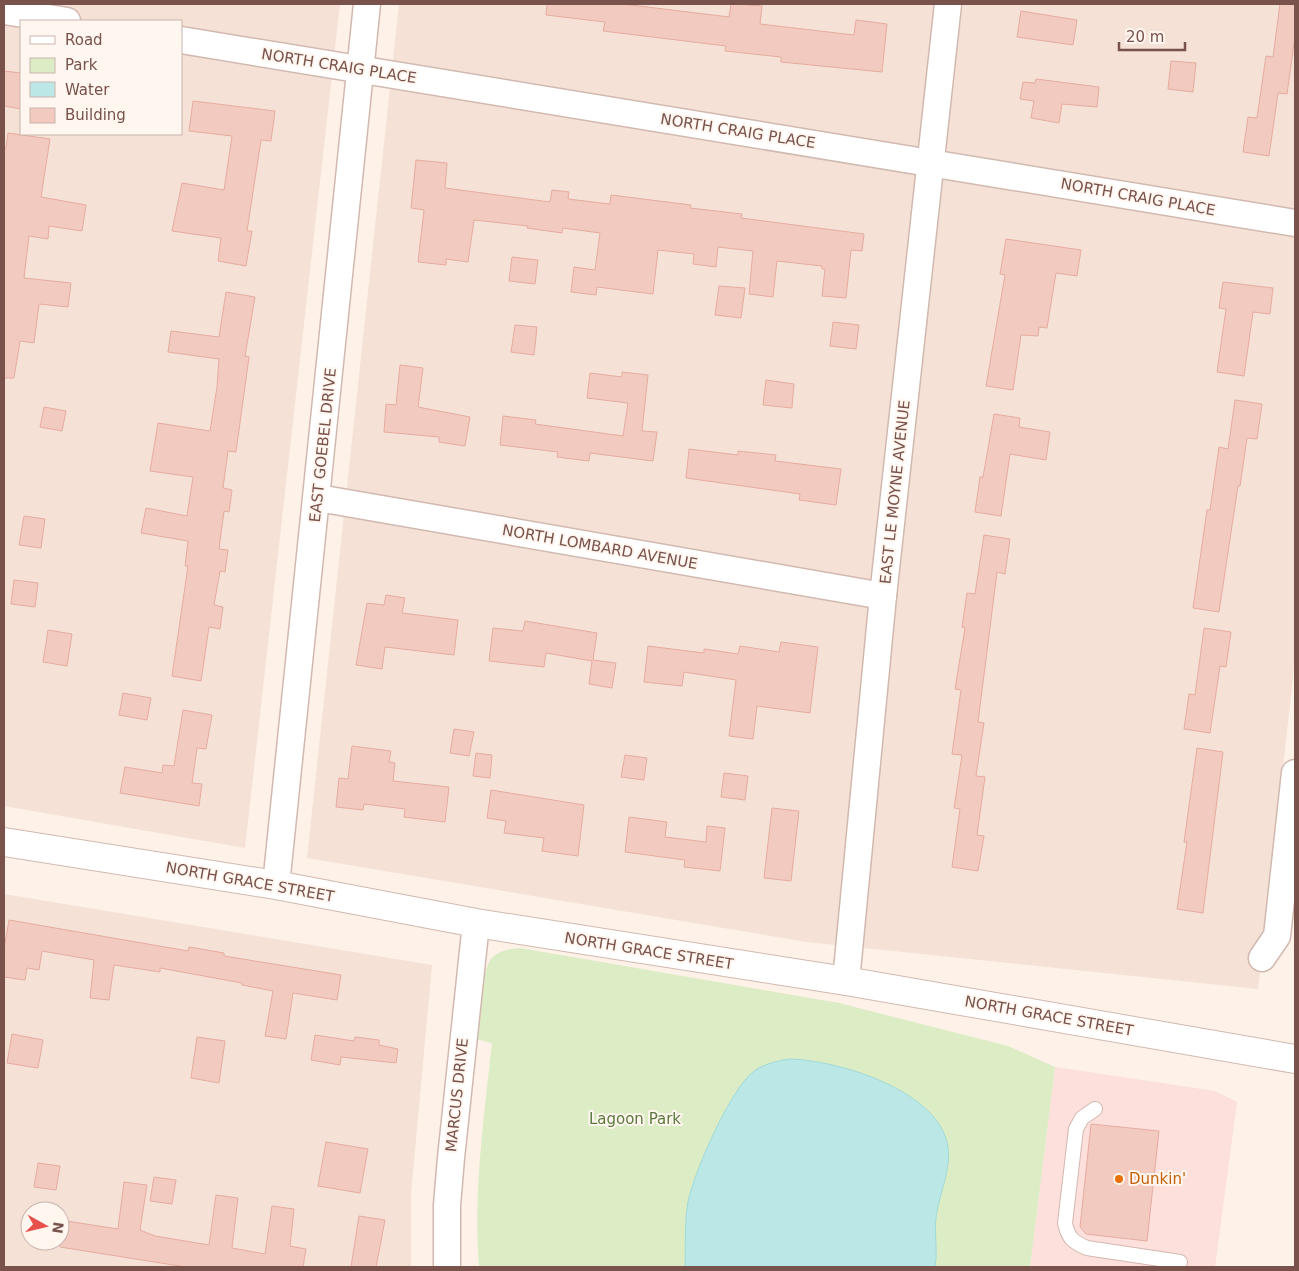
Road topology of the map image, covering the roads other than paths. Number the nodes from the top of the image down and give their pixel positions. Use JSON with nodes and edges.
{"nodes":[{"id":1,"x":367,"y":4,"type":"edge"},
{"id":2,"x":948,"y":4,"type":"edge"},
{"id":3,"x":4,"y":11,"type":"edge"},
{"id":4,"x":60,"y":20,"type":"edge"},
{"id":5,"x":182,"y":40,"type":"edge"},
{"id":6,"x":360,"y":70,"type":"junction"},
{"id":7,"x":932,"y":162,"type":"junction"},
{"id":8,"x":1295,"y":223,"type":"edge"},
{"id":9,"x":318,"y":498,"type":"junction"},
{"id":10,"x":883,"y":596,"type":"junction"},
{"id":11,"x":1295,"y":774,"type":"edge"},
{"id":12,"x":4,"y":842,"type":"edge"},
{"id":13,"x":276,"y":885,"type":"junction"},
{"id":14,"x":476,"y":923,"type":"junction"},
{"id":15,"x":1262,"y":958,"type":"dead end"},
{"id":16,"x":846,"y":981,"type":"junction"},
{"id":17,"x":1295,"y":1059,"type":"edge"},
{"id":18,"x":1095,"y":1109,"type":"dead end"},
{"id":19,"x":1180,"y":1262,"type":"dead end"},
{"id":20,"x":447,"y":1267,"type":"edge"}],
"edges":[{"from":1,"to":6,"type":"street","name":"EAST GOEBEL DRIVE"},
{"from":2,"to":7,"type":"street","name":"EAST LE MOYNE AVENUE"},
{"from":3,"to":4,"type":"street"},
{"from":5,"to":6,"type":"street","name":"NORTH CRAIG PLACE"},
{"from":6,"to":7,"type":"street","name":"NORTH CRAIG PLACE"},
{"from":6,"to":9,"type":"street","name":"EAST GOEBEL DRIVE"},
{"from":7,"to":8,"type":"street","name":"NORTH CRAIG PLACE"},
{"from":7,"to":10,"type":"street","name":"EAST LE MOYNE AVENUE"},
{"from":9,"to":10,"type":"street","name":"NORTH LOMBARD AVENUE"},
{"from":9,"to":13,"type":"street","name":"EAST GOEBEL DRIVE"},
{"from":10,"to":16,"type":"street","name":"EAST LE MOYNE AVENUE"},
{"from":11,"to":15,"type":"street"},
{"from":12,"to":13,"type":"street","name":"NORTH GRACE STREET"},
{"from":13,"to":14,"type":"street","name":"NORTH GRACE STREET"},
{"from":14,"to":16,"type":"street","name":"NORTH GRACE STREET"},
{"from":14,"to":20,"type":"street","name":"MARCUS DRIVE"},
{"from":16,"to":17,"type":"street","name":"NORTH GRACE STREET"},
{"from":18,"to":19,"type":"lane"}]}
